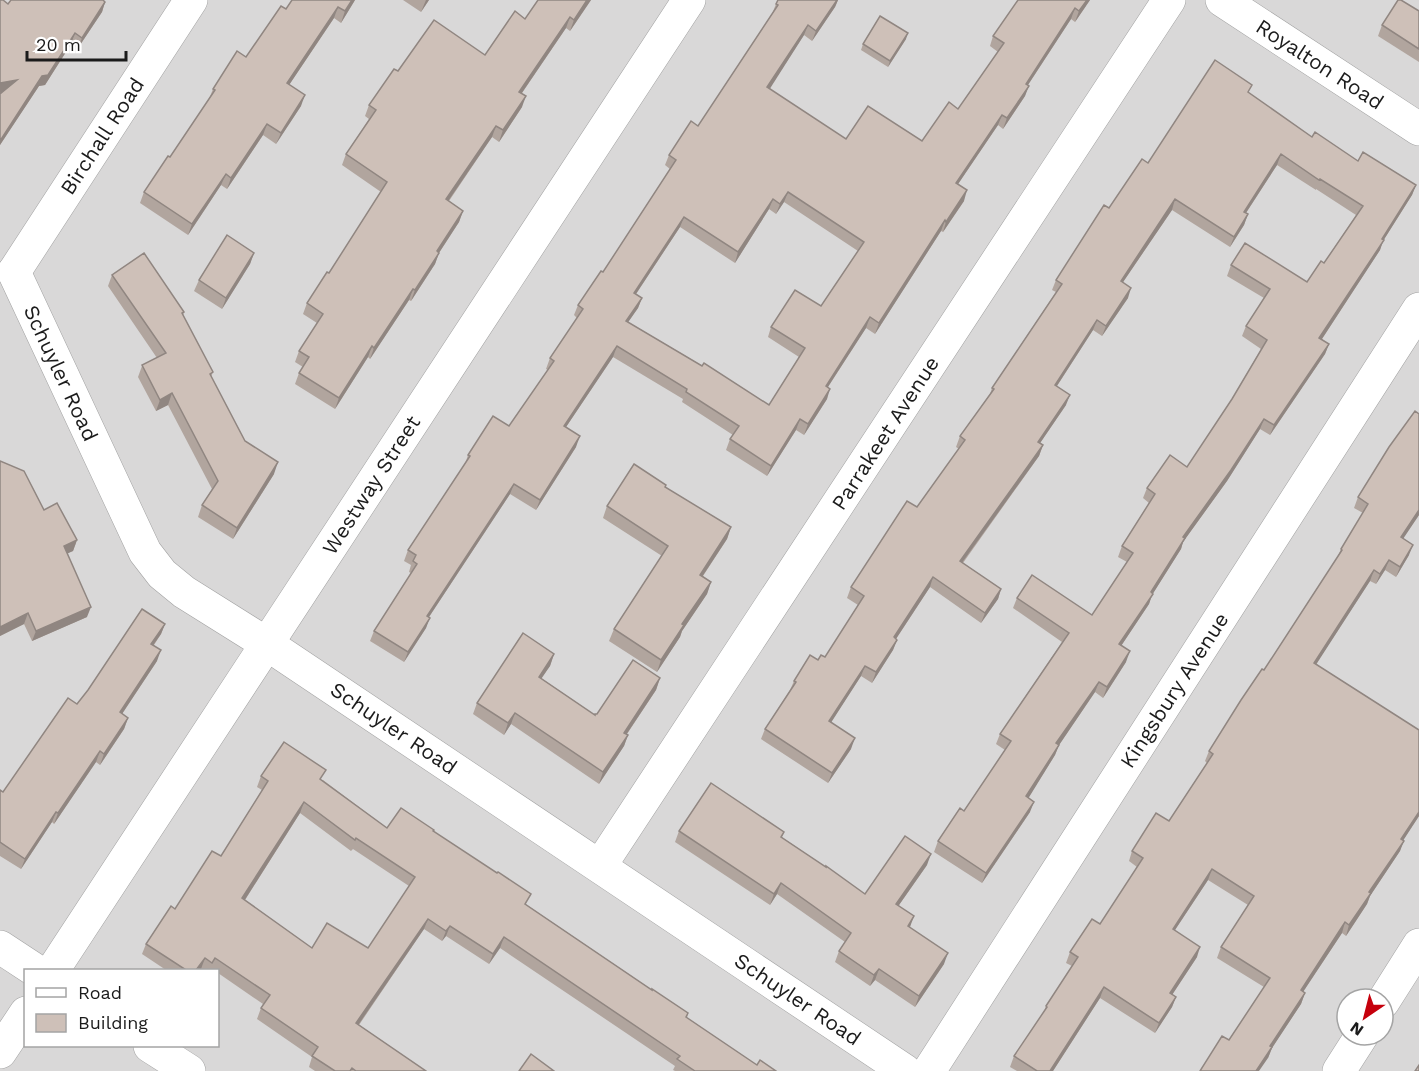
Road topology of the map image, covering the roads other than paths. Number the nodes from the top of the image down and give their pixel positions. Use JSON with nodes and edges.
{"nodes":[{"id":1,"x":191,"y":0,"type":"edge"},
{"id":2,"x":689,"y":0,"type":"edge"},
{"id":3,"x":1169,"y":0,"type":"edge"},
{"id":4,"x":1222,"y":0,"type":"edge"},
{"id":5,"x":1419,"y":129,"type":"edge"},
{"id":6,"x":7,"y":272,"type":"edge"},
{"id":7,"x":1419,"y":309,"type":"edge"},
{"id":8,"x":267,"y":644,"type":"junction"},
{"id":9,"x":600,"y":866,"type":"junction"},
{"id":10,"x":1419,"y":945,"type":"edge"},
{"id":11,"x":0,"y":947,"type":"edge"},
{"id":12,"x":33,"y":969,"type":"edge"},
{"id":13,"x":54,"y":969,"type":"edge"},
{"id":14,"x":1392,"y":987,"type":"edge"},
{"id":15,"x":24,"y":1016,"type":"edge"},
{"id":16,"x":152,"y":1047,"type":"edge"},
{"id":17,"x":1354,"y":1047,"type":"edge"},
{"id":18,"x":0,"y":1052,"type":"edge"},
{"id":19,"x":189,"y":1071,"type":"edge"},
{"id":20,"x":905,"y":1071,"type":"edge"},
{"id":21,"x":929,"y":1071,"type":"edge"},
{"id":22,"x":1339,"y":1071,"type":"edge"}],
"edges":[{"from":1,"to":6,"type":"street","name":"Birchall Road"},
{"from":2,"to":8,"type":"street","name":"Westway Street"},
{"from":3,"to":9,"type":"street","name":"Parrakeet Avenue"},
{"from":4,"to":5,"type":"street","name":"Royalton Road"},
{"from":6,"to":8,"type":"street","name":"Schuyler Road"},
{"from":7,"to":21,"type":"street","name":"Kingsbury Avenue"},
{"from":8,"to":9,"type":"street","name":"Schuyler Road"},
{"from":8,"to":13,"type":"street","name":"Westway Street"},
{"from":9,"to":20,"type":"street","name":"Schuyler Road"},
{"from":10,"to":14,"type":"street"},
{"from":11,"to":12,"type":"street"},
{"from":15,"to":18,"type":"street"},
{"from":16,"to":19,"type":"street"},
{"from":17,"to":22,"type":"street"}]}
